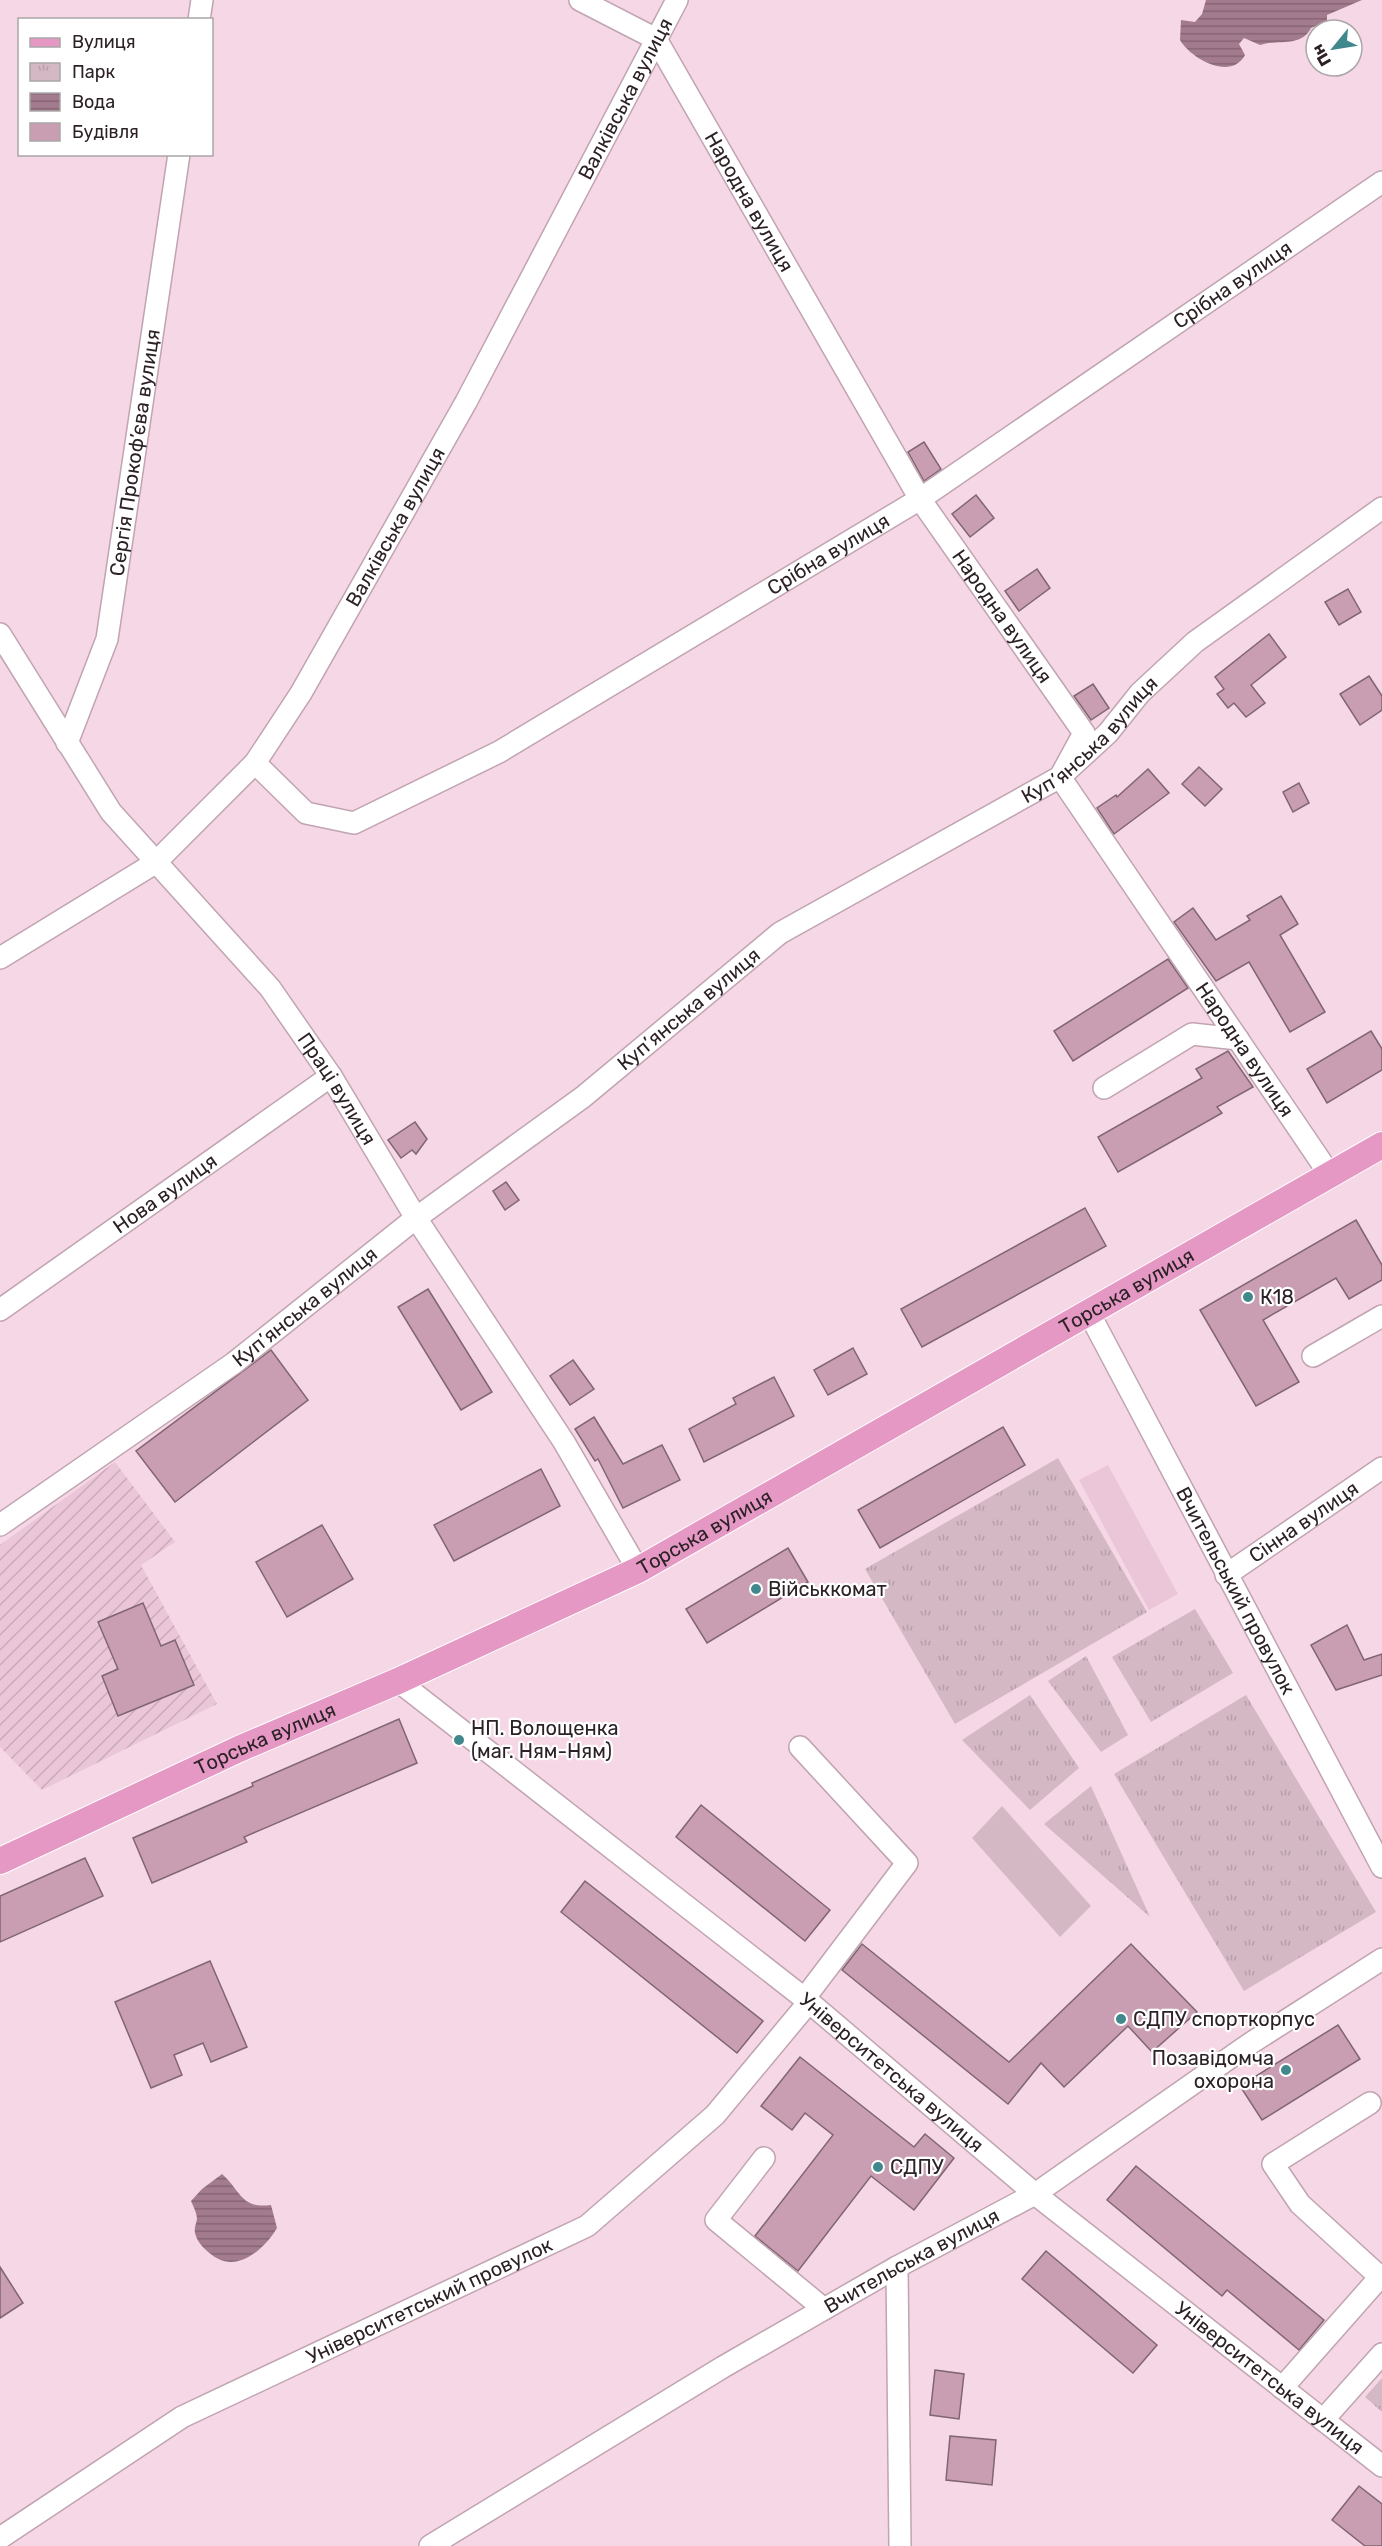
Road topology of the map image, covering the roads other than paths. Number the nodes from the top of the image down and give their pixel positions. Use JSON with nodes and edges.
{"nodes":[{"id":1,"x":202,"y":0,"type":"edge"},
{"id":2,"x":580,"y":0,"type":"edge"},
{"id":3,"x":677,"y":0,"type":"edge"},
{"id":4,"x":199,"y":18,"type":"edge"},
{"id":5,"x":656,"y":39,"type":"junction"},
{"id":6,"x":179,"y":156,"type":"edge"},
{"id":7,"x":1382,"y":182,"type":"edge"},
{"id":8,"x":920,"y":499,"type":"junction"},
{"id":9,"x":1382,"y":508,"type":"edge"},
{"id":10,"x":0,"y":634,"type":"edge"},
{"id":11,"x":68,"y":743,"type":"junction"},
{"id":12,"x":255,"y":763,"type":"junction"},
{"id":13,"x":1060,"y":777,"type":"junction"},
{"id":14,"x":155,"y":863,"type":"junction"},
{"id":15,"x":0,"y":958,"type":"edge"},
{"id":16,"x":1238,"y":1039,"type":"junction"},
{"id":17,"x":331,"y":1076,"type":"junction"},
{"id":18,"x":1104,"y":1088,"type":"dead end"},
{"id":19,"x":1382,"y":1146,"type":"edge"},
{"id":20,"x":1330,"y":1175,"type":"junction"},
{"id":21,"x":416,"y":1218,"type":"junction"},
{"id":22,"x":0,"y":1310,"type":"edge"},
{"id":23,"x":1089,"y":1313,"type":"junction"},
{"id":24,"x":1382,"y":1316,"type":"edge"},
{"id":25,"x":1313,"y":1356,"type":"dead end"},
{"id":26,"x":1382,"y":1468,"type":"edge"},
{"id":27,"x":0,"y":1526,"type":"edge"},
{"id":28,"x":638,"y":1570,"type":"junction"},
{"id":29,"x":1226,"y":1575,"type":"junction"},
{"id":30,"x":398,"y":1681,"type":"junction"},
{"id":31,"x":800,"y":1747,"type":"dead end"},
{"id":32,"x":0,"y":1860,"type":"edge"},
{"id":33,"x":1382,"y":1867,"type":"edge"},
{"id":34,"x":1382,"y":1959,"type":"edge"},
{"id":35,"x":806,"y":2000,"type":"junction"},
{"id":36,"x":1370,"y":2103,"type":"dead end"},
{"id":37,"x":764,"y":2158,"type":"dead end"},
{"id":38,"x":1035,"y":2194,"type":"junction"},
{"id":39,"x":897,"y":2267,"type":"junction"},
{"id":40,"x":824,"y":2309,"type":"junction"},
{"id":41,"x":1382,"y":2354,"type":"edge"},
{"id":42,"x":1282,"y":2388,"type":"junction"},
{"id":43,"x":1323,"y":2420,"type":"junction"},
{"id":44,"x":1382,"y":2466,"type":"edge"},
{"id":45,"x":0,"y":2538,"type":"edge"},
{"id":46,"x":430,"y":2546,"type":"edge"},
{"id":47,"x":900,"y":2546,"type":"edge"}],
"edges":[{"from":1,"to":4,"type":"street"},
{"from":2,"to":5,"type":"street"},
{"from":3,"to":5,"type":"street","name":"Валківська вулиця"},
{"from":5,"to":8,"type":"street","name":"Народна вулиця"},
{"from":5,"to":12,"type":"street","name":"Валківська вулиця"},
{"from":6,"to":11,"type":"street","name":"Сергія Прокоф’єва вулиця"},
{"from":7,"to":8,"type":"street","name":"Срібна вулиця"},
{"from":8,"to":12,"type":"street","name":"Срібна вулиця"},
{"from":8,"to":13,"type":"street","name":"Народна вулиця"},
{"from":9,"to":13,"type":"street","name":"Куп’янська вулиця"},
{"from":10,"to":11,"type":"street","name":"Праці вулиця"},
{"from":11,"to":14,"type":"street","name":"Праці вулиця"},
{"from":12,"to":14,"type":"street","name":"Валківська вулиця"},
{"from":13,"to":16,"type":"street","name":"Народна вулиця"},
{"from":13,"to":21,"type":"street","name":"Куп’янська вулиця"},
{"from":14,"to":15,"type":"street","name":"Валківська вулиця"},
{"from":14,"to":17,"type":"street","name":"Праці вулиця"},
{"from":16,"to":18,"type":"street"},
{"from":16,"to":20,"type":"street","name":"Народна вулиця"},
{"from":17,"to":21,"type":"street","name":"Праці вулиця"},
{"from":17,"to":22,"type":"street","name":"Нова вулиця"},
{"from":19,"to":20,"type":"main road","name":"Торська вулиця"},
{"from":20,"to":23,"type":"main road","name":"Торська вулиця"},
{"from":21,"to":27,"type":"street","name":"Куп’янська вулиця"},
{"from":21,"to":28,"type":"street","name":"Праці вулиця"},
{"from":23,"to":28,"type":"main road","name":"Торська вулиця"},
{"from":23,"to":29,"type":"street","name":"Вчительський провулок"},
{"from":24,"to":25,"type":"street"},
{"from":26,"to":29,"type":"street","name":"Сінна вулиця"},
{"from":28,"to":30,"type":"main road","name":"Торська вулиця"},
{"from":29,"to":33,"type":"street","name":"Вчительський провулок"},
{"from":30,"to":32,"type":"main road","name":"Торська вулиця"},
{"from":30,"to":35,"type":"street","name":"Університетська вулиця"},
{"from":31,"to":35,"type":"street","name":"Університетський провулок"},
{"from":34,"to":38,"type":"street","name":"Вчительська вулиця"},
{"from":35,"to":38,"type":"street","name":"Університетська вулиця"},
{"from":35,"to":45,"type":"street","name":"Університетський провулок"},
{"from":36,"to":42,"type":"street"},
{"from":37,"to":40,"type":"street"},
{"from":38,"to":39,"type":"street","name":"Вчительська вулиця"},
{"from":38,"to":42,"type":"street","name":"Університетська вулиця"},
{"from":39,"to":40,"type":"street","name":"Вчительська вулиця"},
{"from":39,"to":47,"type":"street"},
{"from":40,"to":46,"type":"street","name":"Вчительська вулиця"},
{"from":41,"to":43,"type":"street"},
{"from":42,"to":43,"type":"street","name":"Університетська вулиця"},
{"from":43,"to":44,"type":"street","name":"Університетська вулиця"}]}
